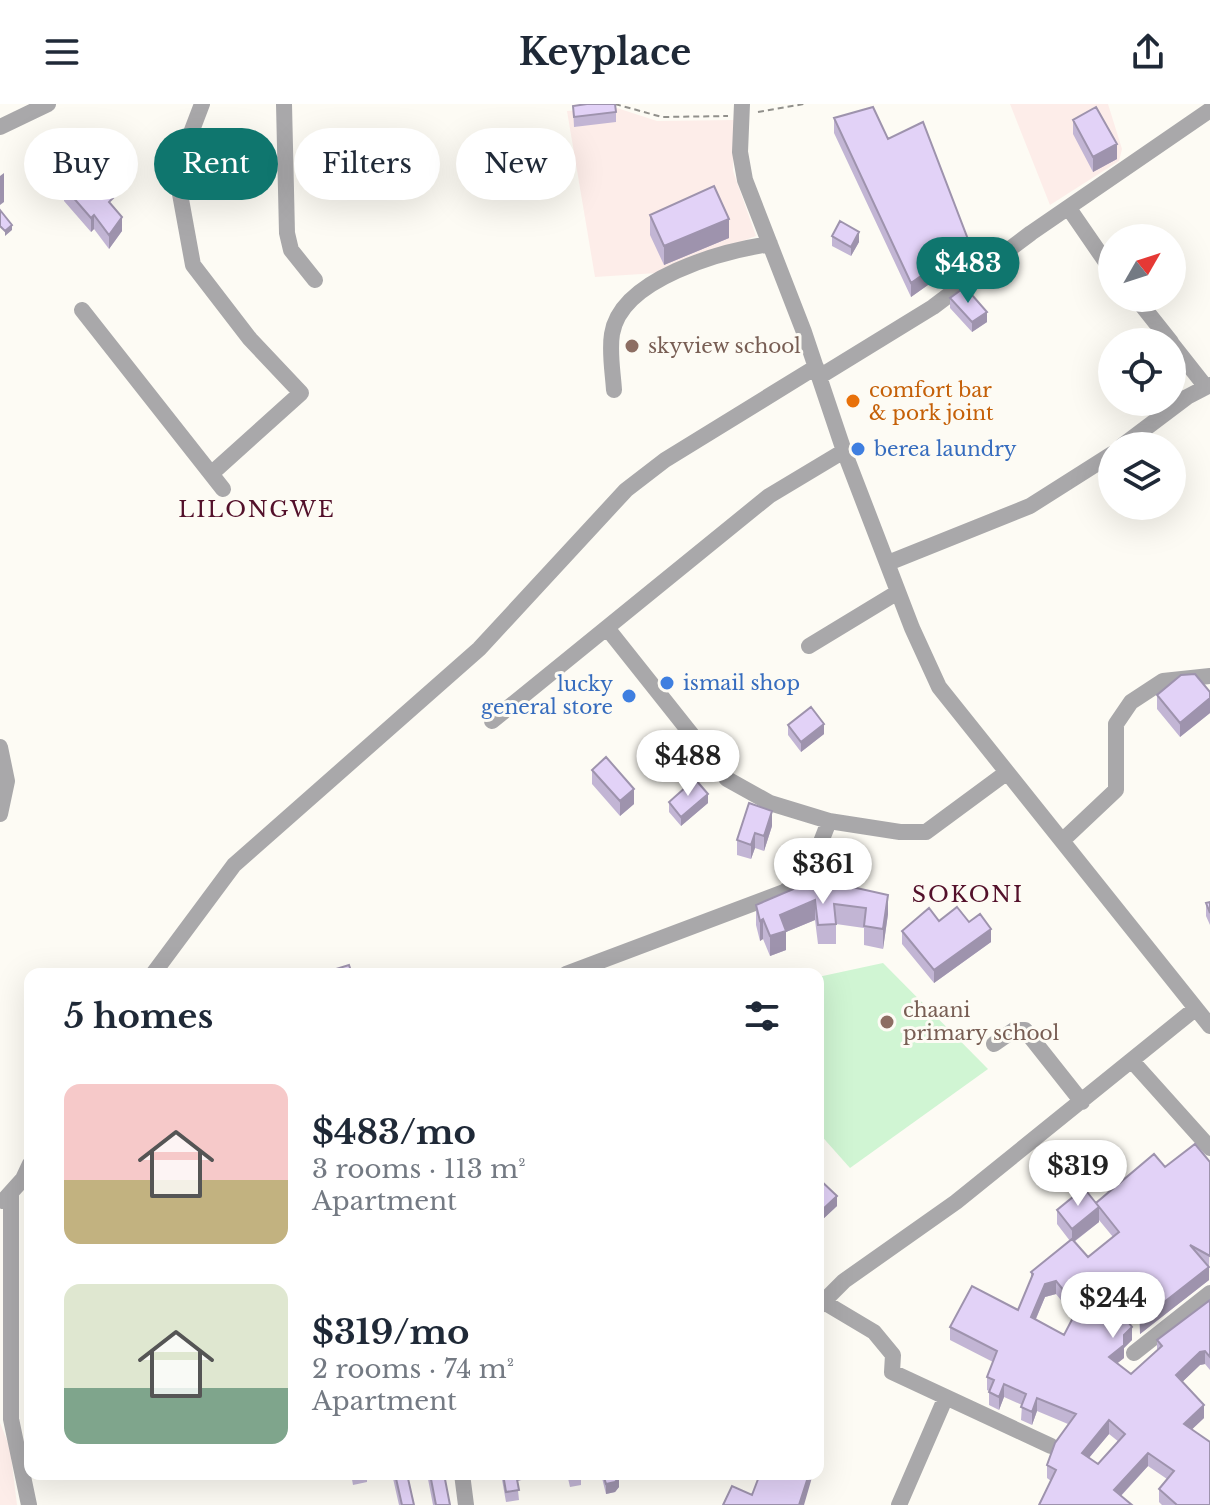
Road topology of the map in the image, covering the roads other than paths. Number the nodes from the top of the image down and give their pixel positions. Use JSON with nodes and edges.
{"nodes":[{"id":1,"x":48,"y":104,"type":"edge"},
{"id":2,"x":202,"y":104,"type":"edge"},
{"id":3,"x":284,"y":104,"type":"edge"},
{"id":4,"x":741,"y":110,"type":"edge"},
{"id":5,"x":1210,"y":110,"type":"edge"},
{"id":6,"x":0,"y":127,"type":"edge"},
{"id":7,"x":1070,"y":210,"type":"junction"},
{"id":8,"x":770,"y":244,"type":"junction"},
{"id":9,"x":1098,"y":251,"type":"edge"},
{"id":10,"x":315,"y":280,"type":"dead end"},
{"id":11,"x":82,"y":310,"type":"dead end"},
{"id":12,"x":1147,"y":312,"type":"edge"},
{"id":13,"x":1159,"y":328,"type":"edge"},
{"id":14,"x":1186,"y":360,"type":"edge"},
{"id":15,"x":817,"y":372,"type":"junction"},
{"id":16,"x":1208,"y":386,"type":"edge"},
{"id":17,"x":614,"y":390,"type":"dead end"},
{"id":18,"x":1141,"y":432,"type":"edge"},
{"id":19,"x":844,"y":451,"type":"junction"},
{"id":20,"x":1098,"y":463,"type":"edge"},
{"id":21,"x":211,"y":474,"type":"junction"},
{"id":22,"x":223,"y":489,"type":"dead end"},
{"id":23,"x":888,"y":563,"type":"junction"},
{"id":24,"x":898,"y":592,"type":"junction"},
{"id":25,"x":607,"y":628,"type":"junction"},
{"id":26,"x":809,"y":646,"type":"dead end"},
{"id":27,"x":1210,"y":676,"type":"edge"},
{"id":28,"x":492,"y":721,"type":"dead end"},
{"id":29,"x":0,"y":747,"type":"edge"},
{"id":30,"x":1006,"y":773,"type":"junction"},
{"id":31,"x":0,"y":814,"type":"edge"},
{"id":32,"x":829,"y":821,"type":"junction"},
{"id":33,"x":1063,"y":840,"type":"junction"},
{"id":34,"x":157,"y":968,"type":"edge"},
{"id":35,"x":582,"y":968,"type":"edge"},
{"id":36,"x":1195,"y":1009,"type":"junction"},
{"id":37,"x":1210,"y":1026,"type":"edge"},
{"id":38,"x":994,"y":1044,"type":"dead end"},
{"id":39,"x":1132,"y":1061,"type":"junction"},
{"id":40,"x":1082,"y":1102,"type":"junction"},
{"id":41,"x":1210,"y":1148,"type":"edge"},
{"id":42,"x":24,"y":1172,"type":"edge"},
{"id":43,"x":5,"y":1198,"type":"edge"},
{"id":44,"x":1210,"y":1293,"type":"edge"},
{"id":45,"x":824,"y":1300,"type":"edge"},
{"id":46,"x":824,"y":1306,"type":"edge"},
{"id":47,"x":1134,"y":1353,"type":"dead end"},
{"id":48,"x":945,"y":1399,"type":"junction"},
{"id":49,"x":1051,"y":1446,"type":"edge"},
{"id":50,"x":24,"y":1479,"type":"edge"},
{"id":51,"x":24,"y":1480,"type":"edge"},
{"id":52,"x":463,"y":1480,"type":"edge"},
{"id":53,"x":29,"y":1505,"type":"edge"},
{"id":54,"x":466,"y":1505,"type":"edge"},
{"id":55,"x":899,"y":1505,"type":"edge"}],
"edges":[{"from":1,"to":6,"type":"street"},
{"from":2,"to":21,"type":"street"},
{"from":3,"to":10,"type":"street"},
{"from":4,"to":8,"type":"street"},
{"from":5,"to":7,"type":"street"},
{"from":7,"to":9,"type":"street"},
{"from":7,"to":15,"type":"street"},
{"from":8,"to":15,"type":"street"},
{"from":8,"to":17,"type":"street"},
{"from":11,"to":21,"type":"street"},
{"from":12,"to":13,"type":"street"},
{"from":14,"to":16,"type":"street"},
{"from":15,"to":19,"type":"street"},
{"from":15,"to":34,"type":"street"},
{"from":16,"to":18,"type":"street"},
{"from":19,"to":23,"type":"street"},
{"from":19,"to":25,"type":"street"},
{"from":20,"to":23,"type":"street"},
{"from":21,"to":22,"type":"street"},
{"from":23,"to":24,"type":"street"},
{"from":24,"to":26,"type":"street"},
{"from":24,"to":30,"type":"street"},
{"from":25,"to":28,"type":"street"},
{"from":25,"to":32,"type":"street"},
{"from":27,"to":33,"type":"street"},
{"from":29,"to":31,"type":"street"},
{"from":30,"to":32,"type":"street"},
{"from":30,"to":33,"type":"street"},
{"from":32,"to":35,"type":"street"},
{"from":33,"to":36,"type":"street"},
{"from":36,"to":37,"type":"street"},
{"from":36,"to":39,"type":"street"},
{"from":38,"to":40,"type":"street"},
{"from":39,"to":40,"type":"street"},
{"from":39,"to":41,"type":"street"},
{"from":40,"to":45,"type":"street"},
{"from":42,"to":43,"type":"street"},
{"from":43,"to":50,"type":"street"},
{"from":44,"to":47,"type":"street"},
{"from":46,"to":48,"type":"street"},
{"from":48,"to":49,"type":"street"},
{"from":48,"to":55,"type":"street"},
{"from":51,"to":53,"type":"street"},
{"from":52,"to":54,"type":"street"}]}
